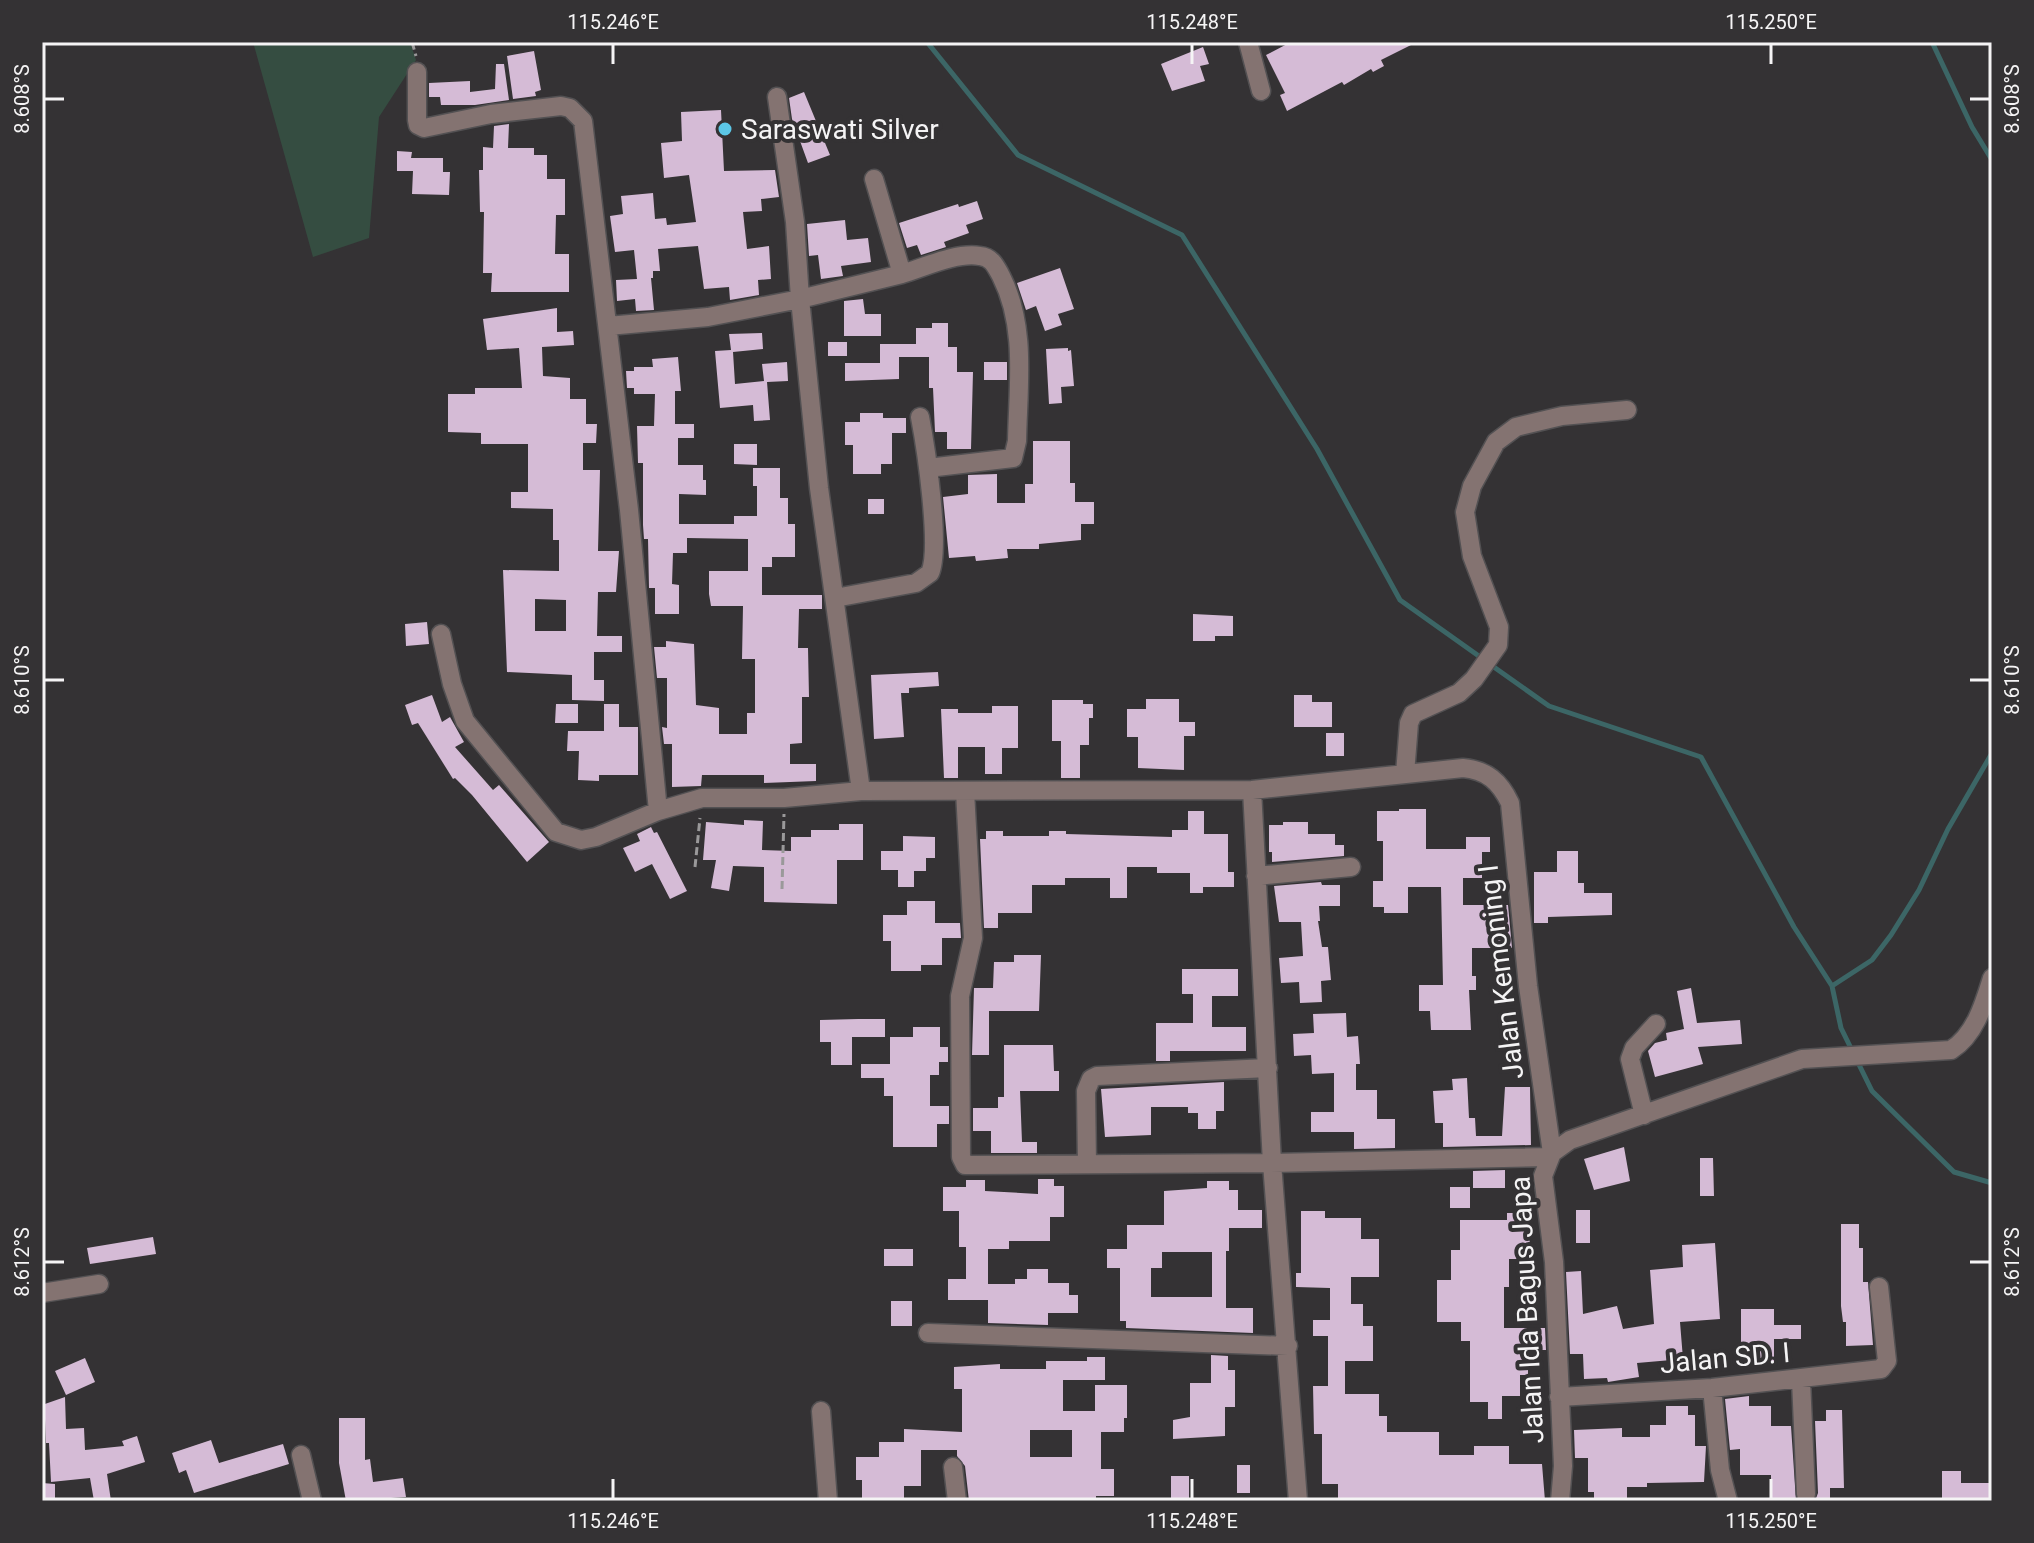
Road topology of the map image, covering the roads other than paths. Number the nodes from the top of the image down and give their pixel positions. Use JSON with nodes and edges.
{"nodes":[{"id":1,"x":1248,"y":42,"type":"edge"},
{"id":2,"x":417,"y":72,"type":"dead end"},
{"id":3,"x":1261,"y":91,"type":"dead end"},
{"id":4,"x":777,"y":97,"type":"dead end"},
{"id":5,"x":874,"y":179,"type":"dead end"},
{"id":6,"x":902,"y":274,"type":"junction"},
{"id":7,"x":800,"y":299,"type":"junction"},
{"id":8,"x":608,"y":326,"type":"junction"},
{"id":9,"x":1627,"y":410,"type":"dead end"},
{"id":10,"x":920,"y":417,"type":"dead end"},
{"id":11,"x":928,"y":468,"type":"junction"},
{"id":12,"x":835,"y":598,"type":"junction"},
{"id":13,"x":441,"y":634,"type":"dead end"},
{"id":14,"x":1405,"y":774,"type":"junction"},
{"id":15,"x":1252,"y":790,"type":"junction"},
{"id":16,"x":861,"y":791,"type":"junction"},
{"id":17,"x":965,"y":791,"type":"junction"},
{"id":18,"x":658,"y":811,"type":"junction"},
{"id":19,"x":1351,"y":867,"type":"dead end"},
{"id":20,"x":1256,"y":876,"type":"junction"},
{"id":21,"x":1992,"y":978,"type":"edge"},
{"id":22,"x":1656,"y":1024,"type":"dead end"},
{"id":23,"x":1268,"y":1068,"type":"junction"},
{"id":24,"x":1644,"y":1115,"type":"junction"},
{"id":25,"x":1551,"y":1155,"type":"junction"},
{"id":26,"x":1272,"y":1163,"type":"junction"},
{"id":27,"x":1087,"y":1164,"type":"junction"},
{"id":28,"x":99,"y":1284,"type":"dead end"},
{"id":29,"x":1879,"y":1287,"type":"dead end"},
{"id":30,"x":42,"y":1293,"type":"edge"},
{"id":31,"x":928,"y":1333,"type":"dead end"},
{"id":32,"x":1288,"y":1346,"type":"junction"},
{"id":33,"x":1801,"y":1380,"type":"junction"},
{"id":34,"x":1712,"y":1388,"type":"junction"},
{"id":35,"x":1559,"y":1397,"type":"junction"},
{"id":36,"x":821,"y":1411,"type":"dead end"},
{"id":37,"x":301,"y":1455,"type":"dead end"},
{"id":38,"x":953,"y":1467,"type":"dead end"},
{"id":39,"x":1806,"y":1494,"type":"dead end"},
{"id":40,"x":312,"y":1501,"type":"edge"},
{"id":41,"x":828,"y":1501,"type":"edge"},
{"id":42,"x":957,"y":1501,"type":"edge"},
{"id":43,"x":1298,"y":1501,"type":"edge"},
{"id":44,"x":1560,"y":1501,"type":"edge"},
{"id":45,"x":1728,"y":1501,"type":"edge"}],
"edges":[{"from":1,"to":3,"type":"street"},
{"from":2,"to":8,"type":"street"},
{"from":4,"to":7,"type":"street"},
{"from":5,"to":6,"type":"street"},
{"from":6,"to":7,"type":"street"},
{"from":6,"to":11,"type":"street"},
{"from":7,"to":8,"type":"street"},
{"from":7,"to":12,"type":"street"},
{"from":8,"to":18,"type":"street"},
{"from":9,"to":14,"type":"street"},
{"from":10,"to":11,"type":"street"},
{"from":11,"to":12,"type":"street"},
{"from":12,"to":16,"type":"street"},
{"from":13,"to":18,"type":"street"},
{"from":14,"to":15,"type":"street"},
{"from":14,"to":25,"type":"street","name":"Jalan Kemoning I"},
{"from":15,"to":17,"type":"street"},
{"from":15,"to":20,"type":"street"},
{"from":16,"to":17,"type":"street"},
{"from":16,"to":18,"type":"street"},
{"from":17,"to":27,"type":"street"},
{"from":19,"to":20,"type":"street"},
{"from":20,"to":23,"type":"street"},
{"from":21,"to":24,"type":"street","name":"Jalan Ida Bagus Japa"},
{"from":22,"to":24,"type":"street"},
{"from":23,"to":26,"type":"street"},
{"from":23,"to":27,"type":"street"},
{"from":24,"to":25,"type":"street","name":"Jalan Ida Bagus Japa"},
{"from":25,"to":26,"type":"street"},
{"from":25,"to":35,"type":"street","name":"Jalan Ida Bagus Japa"},
{"from":26,"to":27,"type":"street"},
{"from":26,"to":32,"type":"street"},
{"from":28,"to":30,"type":"street"},
{"from":29,"to":33,"type":"street","name":"Jalan SD. I"},
{"from":31,"to":32,"type":"street"},
{"from":32,"to":43,"type":"street"},
{"from":33,"to":34,"type":"street","name":"Jalan SD. I"},
{"from":33,"to":39,"type":"street"},
{"from":34,"to":35,"type":"street","name":"Jalan SD. I"},
{"from":34,"to":45,"type":"street"},
{"from":35,"to":44,"type":"street","name":"Jalan Ida Bagus Japa"},
{"from":36,"to":41,"type":"street"},
{"from":37,"to":40,"type":"street"},
{"from":38,"to":42,"type":"street"}]}
